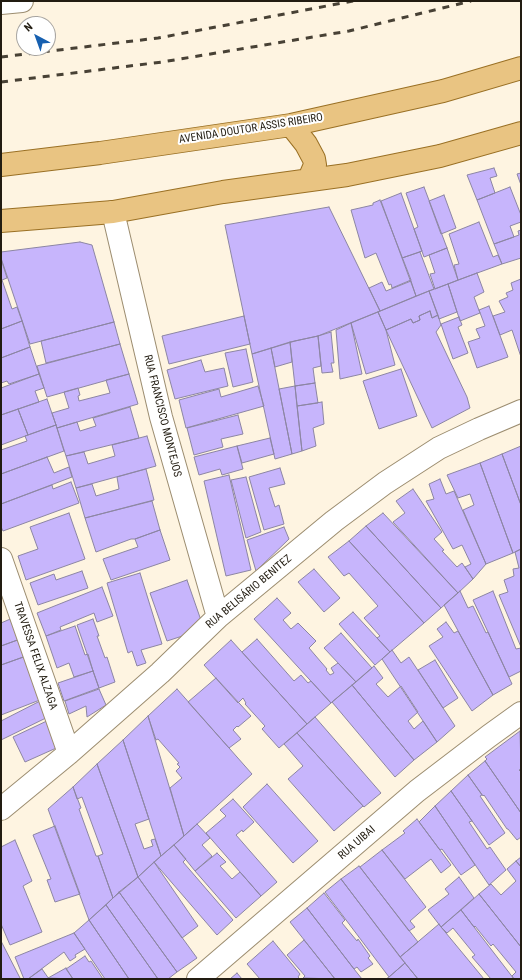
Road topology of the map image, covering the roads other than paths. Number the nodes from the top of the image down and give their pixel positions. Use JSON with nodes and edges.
{"nodes":[{"id":1,"x":22,"y":1,"type":"edge"},
{"id":2,"x":1,"y":4,"type":"edge"},
{"id":3,"x":521,"y":68,"type":"edge"},
{"id":4,"x":291,"y":125,"type":"junction"},
{"id":5,"x":521,"y":133,"type":"edge"},
{"id":6,"x":1,"y":165,"type":"edge"},
{"id":7,"x":309,"y":179,"type":"junction"},
{"id":8,"x":113,"y":212,"type":"junction"},
{"id":9,"x":1,"y":221,"type":"edge"},
{"id":10,"x":521,"y":411,"type":"edge"},
{"id":11,"x":1,"y":559,"type":"edge"},
{"id":12,"x":218,"y":617,"type":"junction"},
{"id":13,"x":521,"y":713,"type":"edge"},
{"id":14,"x":69,"y":753,"type":"junction"},
{"id":15,"x":1,"y":809,"type":"edge"},
{"id":16,"x":198,"y":979,"type":"edge"}],
"edges":[{"from":1,"to":2,"type":"street"},
{"from":3,"to":4,"type":"main road","name":"AVENIDA DOUTOR ASSIS RIBEIRO"},
{"from":4,"to":6,"type":"main road","name":"AVENIDA DOUTOR ASSIS RIBEIRO"},
{"from":4,"to":7,"type":"main road"},
{"from":5,"to":7,"type":"main road"},
{"from":7,"to":8,"type":"main road"},
{"from":8,"to":9,"type":"main road"},
{"from":8,"to":12,"type":"street","name":"RUA FRANCISCO MONTEJOS"},
{"from":10,"to":12,"type":"street","name":"RUA BELISÁRIO BENITEZ"},
{"from":11,"to":14,"type":"street","name":"TRAVESSA FELIX ALZAGA"},
{"from":12,"to":14,"type":"street","name":"RUA BELISÁRIO BENITEZ"},
{"from":13,"to":16,"type":"street","name":"RUA UIBAI"},
{"from":14,"to":15,"type":"street","name":"RUA BELISÁRIO BENITEZ"}]}
